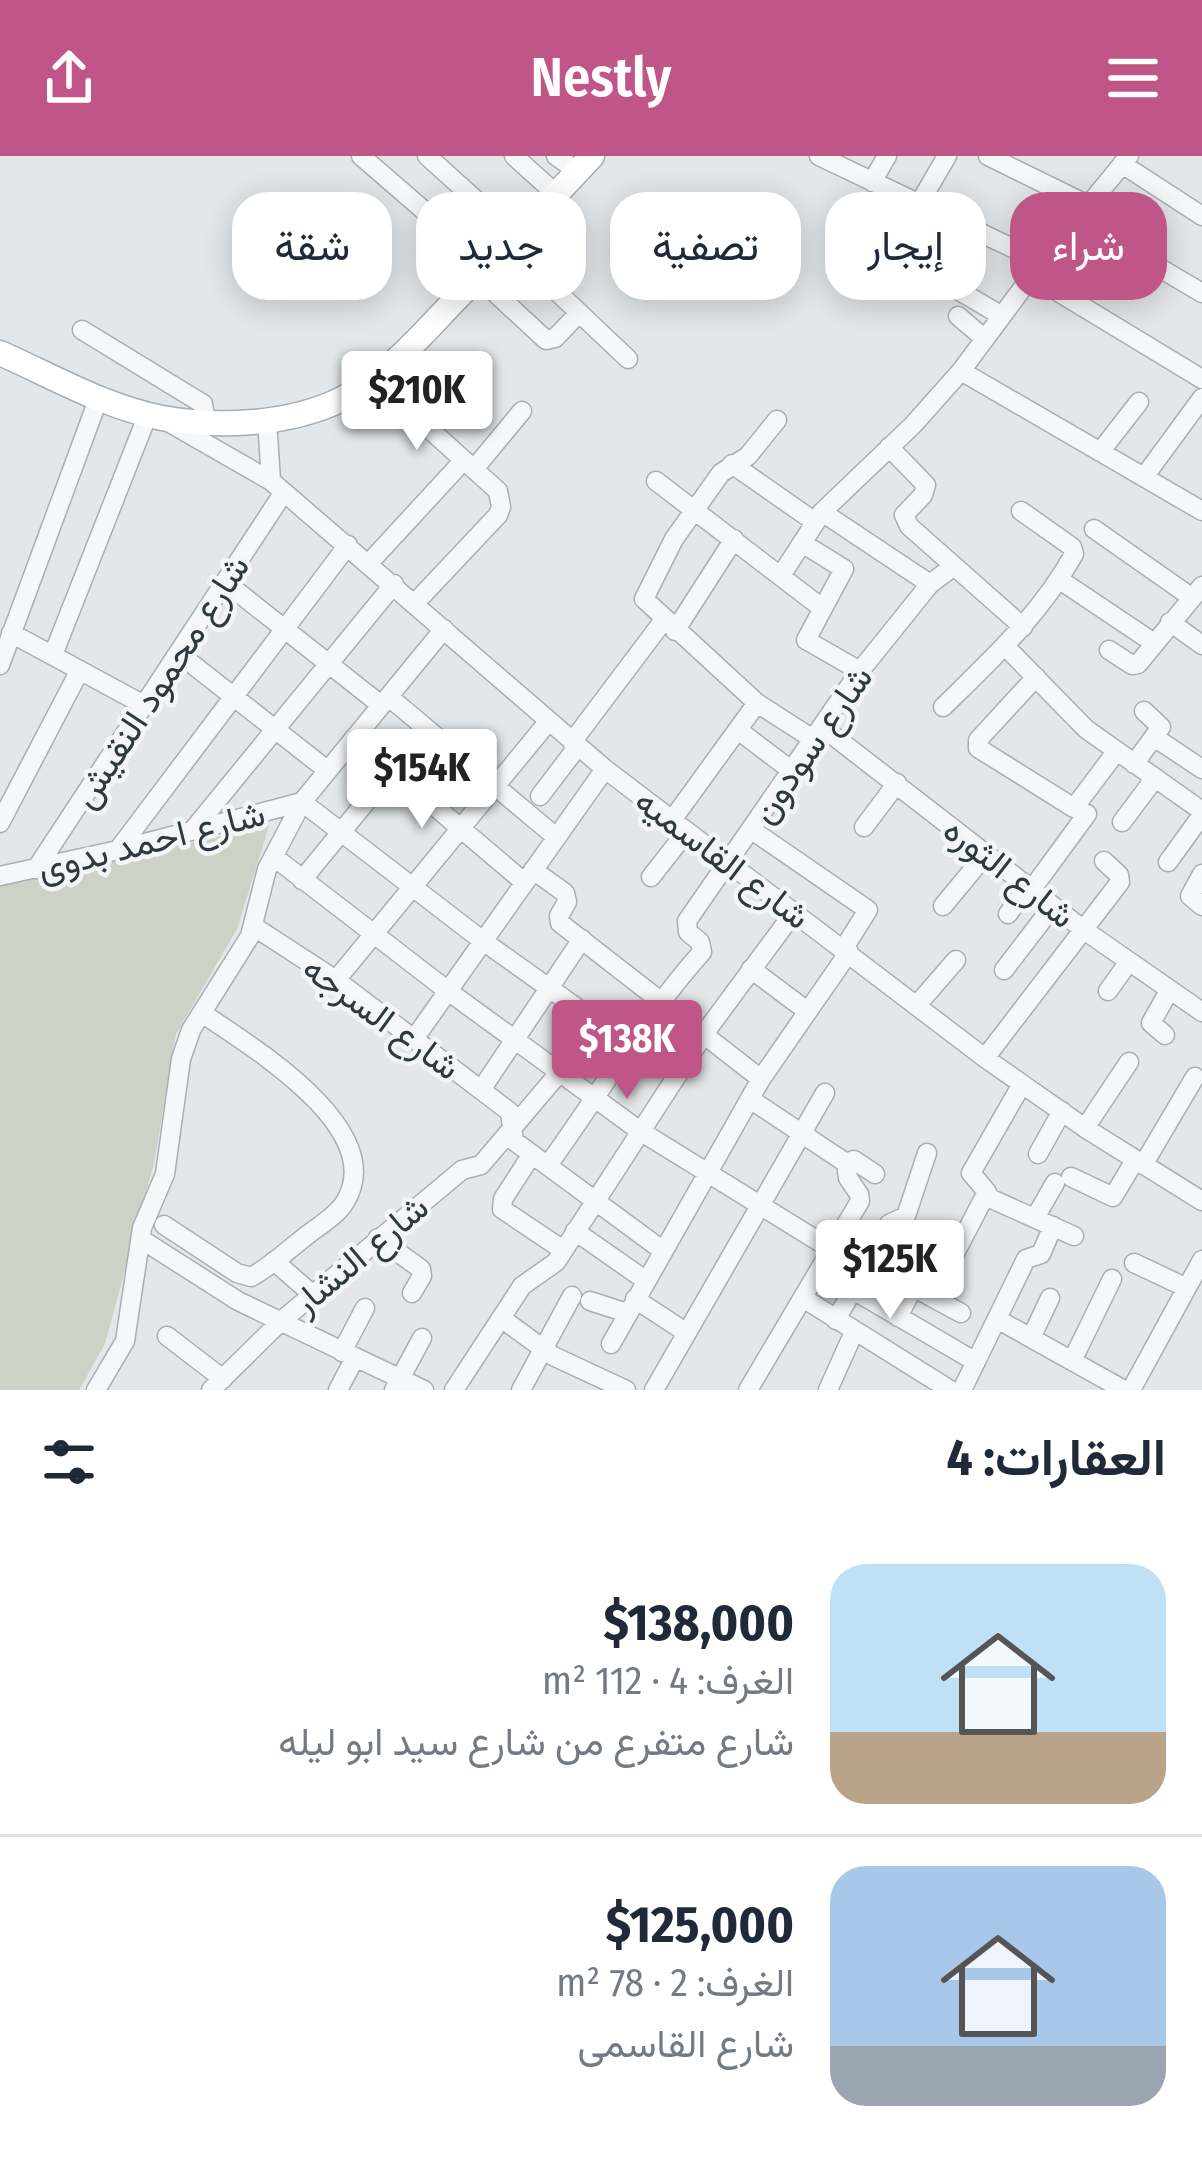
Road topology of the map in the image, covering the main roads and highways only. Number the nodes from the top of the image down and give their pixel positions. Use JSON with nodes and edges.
{"nodes":[{"id":1,"x":585,"y":164,"type":"edge"},
{"id":2,"x":2,"y":360,"type":"edge"}],
"edges":[{"from":1,"to":2,"type":"main road"}]}
